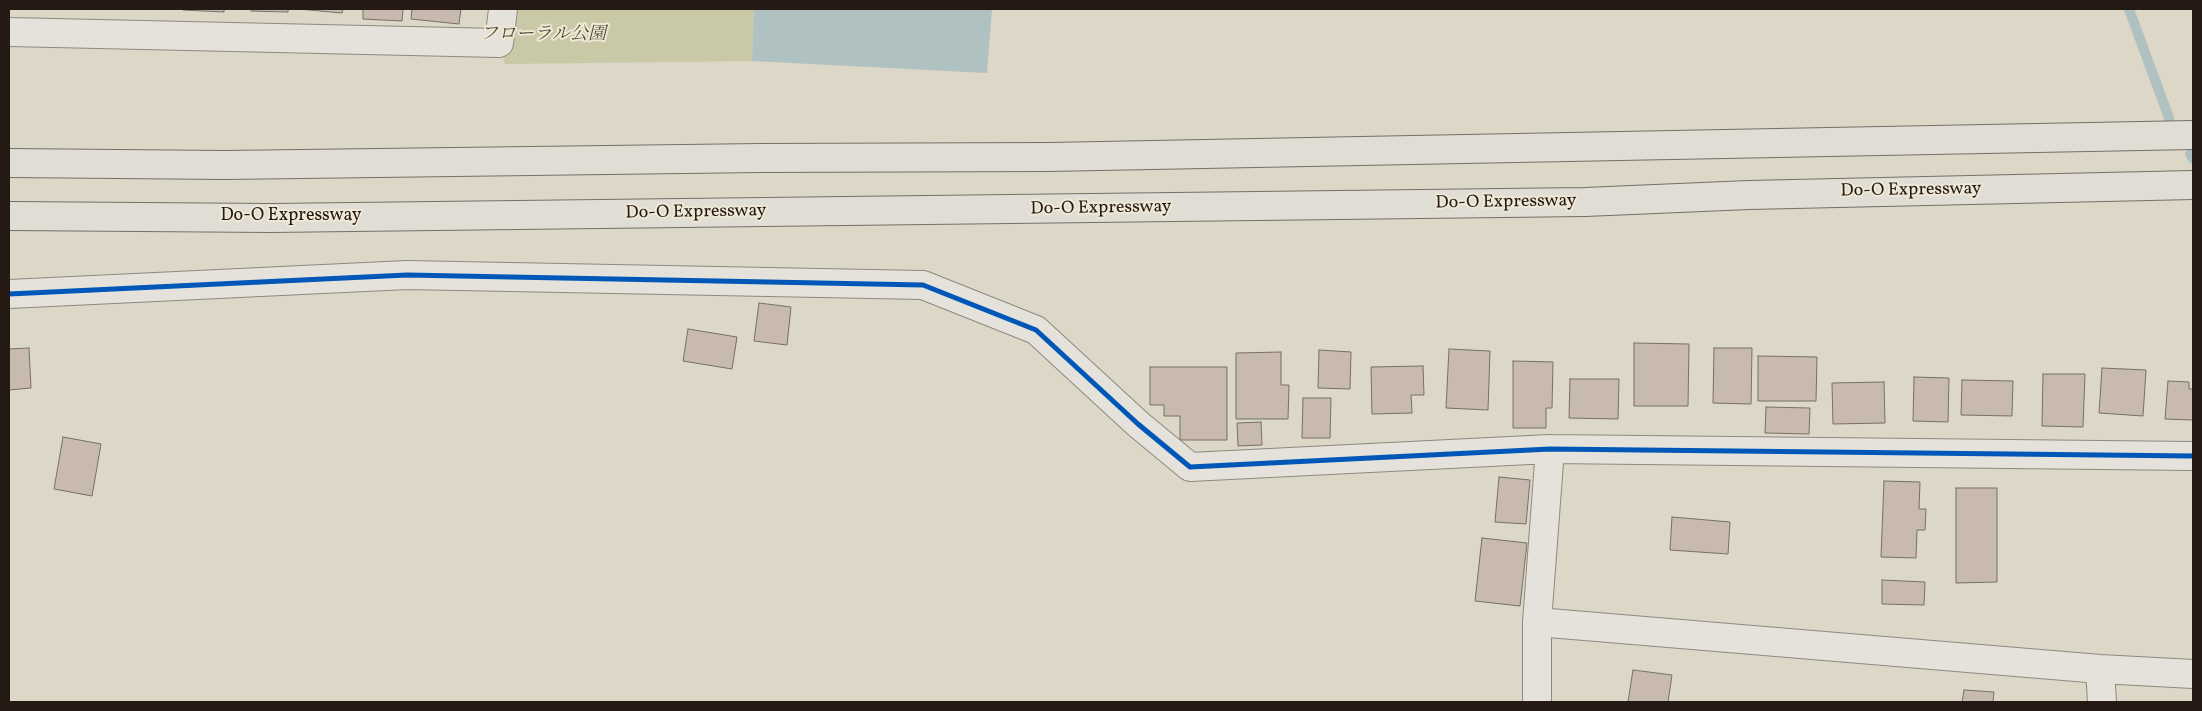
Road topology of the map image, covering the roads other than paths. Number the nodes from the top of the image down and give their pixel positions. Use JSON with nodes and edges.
{"nodes":[{"id":1,"x":504,"y":9,"type":"edge"},
{"id":2,"x":9,"y":32,"type":"edge"},
{"id":3,"x":2193,"y":136,"type":"edge"},
{"id":4,"x":9,"y":163,"type":"edge"},
{"id":5,"x":2193,"y":185,"type":"edge"},
{"id":6,"x":9,"y":216,"type":"edge"},
{"id":7,"x":9,"y":294,"type":"edge"},
{"id":8,"x":1550,"y":450,"type":"junction"},
{"id":9,"x":2193,"y":456,"type":"edge"},
{"id":10,"x":1537,"y":622,"type":"junction"},
{"id":11,"x":2100,"y":669,"type":"junction"},
{"id":12,"x":2193,"y":674,"type":"edge"},
{"id":13,"x":1537,"y":702,"type":"edge"},
{"id":14,"x":2102,"y":702,"type":"edge"}],
"edges":[{"from":1,"to":2,"type":"street"},
{"from":3,"to":4,"type":"highway"},
{"from":5,"to":6,"type":"highway","name":"Do-O Expressway"},
{"from":7,"to":8,"type":"street"},
{"from":8,"to":9,"type":"street"},
{"from":8,"to":10,"type":"street"},
{"from":10,"to":11,"type":"street"},
{"from":10,"to":13,"type":"street"},
{"from":11,"to":12,"type":"street"},
{"from":11,"to":14,"type":"street"}]}
